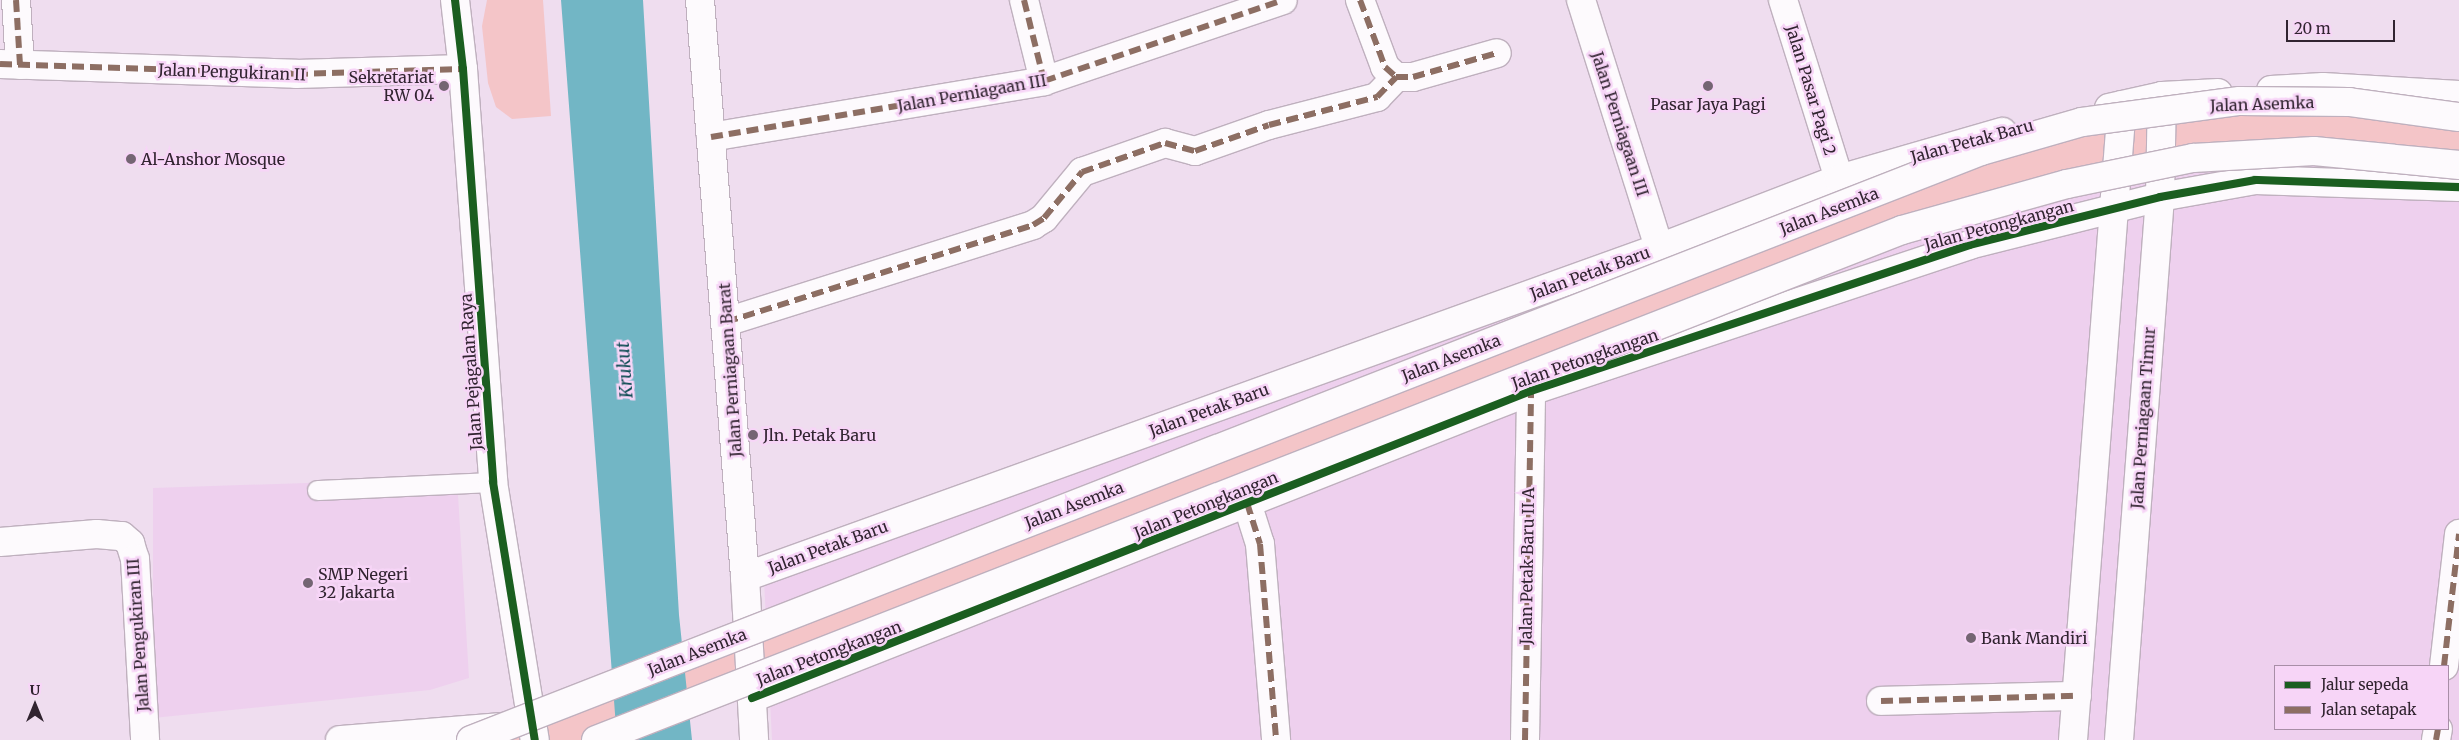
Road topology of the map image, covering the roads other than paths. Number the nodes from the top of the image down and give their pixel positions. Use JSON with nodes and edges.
{"nodes":[{"id":1,"x":16,"y":0,"type":"edge"},
{"id":2,"x":455,"y":0,"type":"edge"},
{"id":3,"x":700,"y":0,"type":"edge"},
{"id":4,"x":1024,"y":0,"type":"edge"},
{"id":5,"x":1283,"y":0,"type":"edge"},
{"id":6,"x":1360,"y":0,"type":"edge"},
{"id":7,"x":1580,"y":0,"type":"edge"},
{"id":8,"x":1783,"y":0,"type":"edge"},
{"id":9,"x":1497,"y":53,"type":"dead end"},
{"id":10,"x":10,"y":64,"type":"edge"},
{"id":11,"x":463,"y":69,"type":"junction"},
{"id":12,"x":1396,"y":78,"type":"junction"},
{"id":13,"x":1044,"y":81,"type":"junction"},
{"id":14,"x":2459,"y":95,"type":"edge"},
{"id":15,"x":2162,"y":96,"type":"junction"},
{"id":16,"x":2122,"y":105,"type":"junction"},
{"id":17,"x":2459,"y":117,"type":"edge"},
{"id":18,"x":711,"y":137,"type":"junction"},
{"id":19,"x":2459,"y":165,"type":"edge"},
{"id":20,"x":1839,"y":179,"type":"junction"},
{"id":21,"x":2459,"y":187,"type":"edge"},
{"id":22,"x":2160,"y":197,"type":"junction"},
{"id":23,"x":2115,"y":208,"type":"junction"},
{"id":24,"x":1659,"y":248,"type":"junction"},
{"id":25,"x":726,"y":322,"type":"junction"},
{"id":26,"x":1531,"y":391,"type":"junction"},
{"id":27,"x":493,"y":482,"type":"junction"},
{"id":28,"x":317,"y":490,"type":"dead end"},
{"id":29,"x":1247,"y":503,"type":"junction"},
{"id":30,"x":2459,"y":534,"type":"edge"},
{"id":31,"x":0,"y":542,"type":"edge"},
{"id":32,"x":745,"y":577,"type":"junction"},
{"id":33,"x":2444,"y":665,"type":"edge"},
{"id":34,"x":2077,"y":696,"type":"junction"},
{"id":35,"x":752,"y":698,"type":"junction"},
{"id":36,"x":1881,"y":701,"type":"dead end"},
{"id":37,"x":534,"y":732,"type":"edge"},
{"id":38,"x":145,"y":740,"type":"edge"},
{"id":39,"x":340,"y":740,"type":"edge"},
{"id":40,"x":470,"y":740,"type":"edge"},
{"id":41,"x":596,"y":740,"type":"edge"},
{"id":42,"x":754,"y":740,"type":"edge"},
{"id":43,"x":1276,"y":740,"type":"edge"},
{"id":44,"x":1525,"y":740,"type":"edge"},
{"id":45,"x":2073,"y":740,"type":"edge"},
{"id":46,"x":2119,"y":740,"type":"edge"}],
"edges":[{"from":1,"to":10,"type":"street"},
{"from":2,"to":11,"type":"street","name":"Jalan Pejagalan Raya"},
{"from":3,"to":18,"type":"street","name":"Jalan Perniagaan Barat"},
{"from":4,"to":13,"type":"street"},
{"from":5,"to":13,"type":"street","name":"Jalan Perniagaan III"},
{"from":6,"to":12,"type":"street"},
{"from":7,"to":24,"type":"street","name":"Jalan Perniagaan III"},
{"from":8,"to":20,"type":"street","name":"Jalan Pasar Pagi 2"},
{"from":9,"to":12,"type":"street"},
{"from":10,"to":11,"type":"street","name":"Jalan Pengukiran II"},
{"from":11,"to":27,"type":"street","name":"Jalan Pejagalan Raya"},
{"from":12,"to":25,"type":"street"},
{"from":13,"to":18,"type":"street","name":"Jalan Perniagaan III"},
{"from":14,"to":15,"type":"street","name":"Jalan Petak Baru"},
{"from":15,"to":16,"type":"street","name":"Jalan Petak Baru"},
{"from":15,"to":22,"type":"street","name":"Jalan Perniagaan Timur"},
{"from":16,"to":20,"type":"street","name":"Jalan Petak Baru"},
{"from":16,"to":23,"type":"street"},
{"from":17,"to":40,"type":"street","name":"Jalan Asemka","bridge":true},
{"from":18,"to":25,"type":"street","name":"Jalan Perniagaan Barat"},
{"from":19,"to":41,"type":"street","bridge":true},
{"from":20,"to":24,"type":"street","name":"Jalan Petak Baru"},
{"from":21,"to":22,"type":"street","name":"Jalan Petongkangan"},
{"from":22,"to":23,"type":"street","name":"Jalan Petongkangan"},
{"from":22,"to":46,"type":"street","name":"Jalan Perniagaan Timur"},
{"from":23,"to":26,"type":"street","name":"Jalan Petongkangan"},
{"from":23,"to":34,"type":"street"},
{"from":24,"to":32,"type":"street","name":"Jalan Petak Baru"},
{"from":25,"to":32,"type":"street","name":"Jalan Perniagaan Barat"},
{"from":26,"to":29,"type":"street","name":"Jalan Petongkangan"},
{"from":26,"to":44,"type":"street","name":"Jalan Petak Baru II A"},
{"from":27,"to":28,"type":"lane"},
{"from":27,"to":37,"type":"street","name":"Jalan Pejagalan Raya"},
{"from":29,"to":35,"type":"street","name":"Jalan Petongkangan"},
{"from":29,"to":43,"type":"street"},
{"from":30,"to":33,"type":"street"},
{"from":31,"to":38,"type":"street","name":"Jalan Pengukiran III"},
{"from":32,"to":35,"type":"street","name":"Jalan Perniagaan Barat"},
{"from":34,"to":36,"type":"street"},
{"from":34,"to":45,"type":"street"},
{"from":35,"to":42,"type":"street","name":"Jalan Perniagaan Barat"},
{"from":37,"to":39,"type":"street"}]}
